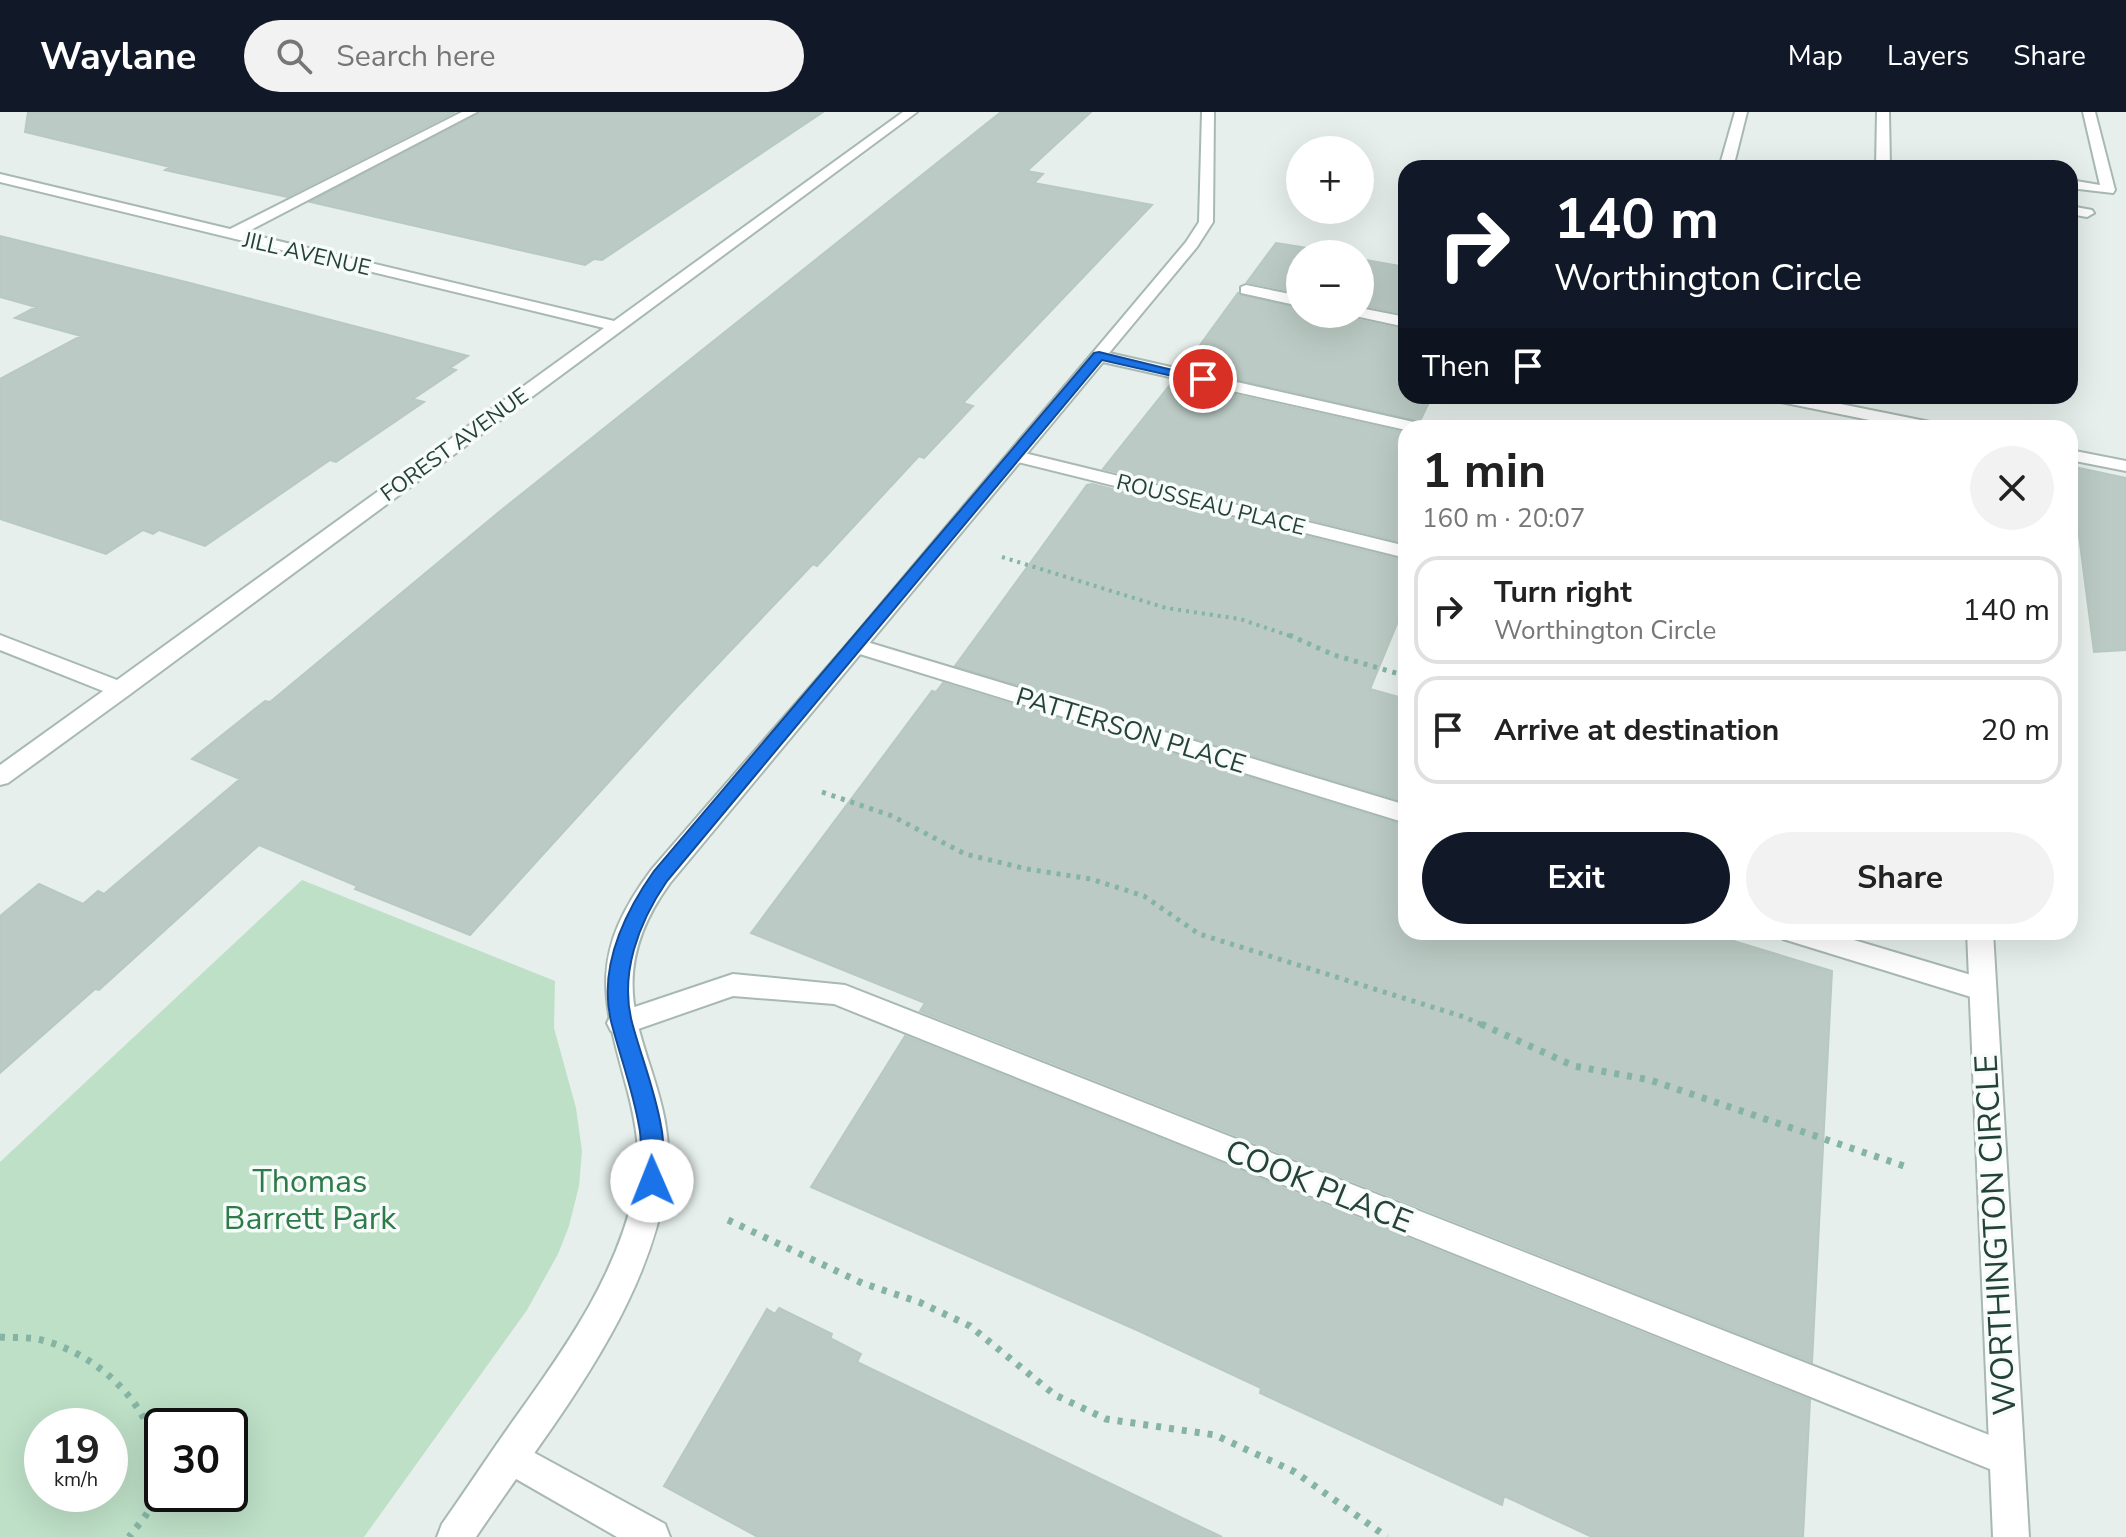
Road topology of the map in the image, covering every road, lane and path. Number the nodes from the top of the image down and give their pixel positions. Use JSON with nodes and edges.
{"nodes":[{"id":1,"x":471,"y":112,"type":"edge"},
{"id":2,"x":911,"y":112,"type":"edge"},
{"id":3,"x":1208,"y":112,"type":"edge"},
{"id":4,"x":1741,"y":112,"type":"edge"},
{"id":5,"x":1883,"y":112,"type":"edge"},
{"id":6,"x":2089,"y":112,"type":"edge"},
{"id":7,"x":1728,"y":160,"type":"edge"},
{"id":8,"x":1883,"y":160,"type":"edge"},
{"id":9,"x":0,"y":178,"type":"edge"},
{"id":10,"x":2078,"y":185,"type":"edge"},
{"id":11,"x":2078,"y":211,"type":"edge"},
{"id":12,"x":2087,"y":213,"type":"dead end"},
{"id":13,"x":230,"y":235,"type":"junction"},
{"id":14,"x":1246,"y":290,"type":"dead end"},
{"id":15,"x":1286,"y":298,"type":"edge"},
{"id":16,"x":1374,"y":316,"type":"edge"},
{"id":17,"x":1398,"y":320,"type":"edge"},
{"id":18,"x":613,"y":326,"type":"junction"},
{"id":19,"x":1099,"y":356,"type":"junction"},
{"id":20,"x":1816,"y":404,"type":"edge"},
{"id":21,"x":1895,"y":420,"type":"edge"},
{"id":22,"x":1398,"y":423,"type":"edge"},
{"id":23,"x":1016,"y":456,"type":"junction"},
{"id":24,"x":2078,"y":457,"type":"edge"},
{"id":25,"x":2126,"y":466,"type":"edge"},
{"id":26,"x":1398,"y":550,"type":"edge"},
{"id":27,"x":1002,"y":557,"type":"dead end"},
{"id":28,"x":0,"y":642,"type":"edge"},
{"id":29,"x":857,"y":646,"type":"junction"},
{"id":30,"x":1398,"y":674,"type":"edge"},
{"id":31,"x":121,"y":690,"type":"junction"},
{"id":32,"x":0,"y":777,"type":"edge"},
{"id":33,"x":822,"y":792,"type":"dead end"},
{"id":34,"x":1398,"y":812,"type":"edge"},
{"id":35,"x":1819,"y":940,"type":"edge"},
{"id":36,"x":1980,"y":940,"type":"edge"},
{"id":37,"x":1981,"y":989,"type":"junction"},
{"id":38,"x":621,"y":1023,"type":"junction"},
{"id":39,"x":1907,"y":1167,"type":"dead end"},
{"id":40,"x":728,"y":1220,"type":"dead end"},
{"id":41,"x":0,"y":1337,"type":"edge"},
{"id":42,"x":509,"y":1456,"type":"junction"},
{"id":43,"x":2007,"y":1459,"type":"junction"},
{"id":44,"x":129,"y":1537,"type":"edge"},
{"id":45,"x":455,"y":1537,"type":"edge"},
{"id":46,"x":652,"y":1537,"type":"edge"},
{"id":47,"x":1387,"y":1537,"type":"edge"},
{"id":48,"x":2011,"y":1537,"type":"edge"}],
"edges":[{"from":1,"to":13,"type":"street"},
{"from":2,"to":18,"type":"street","name":"FOREST AVENUE"},
{"from":3,"to":19,"type":"street"},
{"from":4,"to":7,"type":"street"},
{"from":5,"to":8,"type":"street"},
{"from":6,"to":10,"type":"street"},
{"from":9,"to":13,"type":"street","name":"JILL AVENUE"},
{"from":11,"to":12,"type":"street"},
{"from":13,"to":18,"type":"street","name":"JILL AVENUE"},
{"from":14,"to":15,"type":"street"},
{"from":16,"to":17,"type":"street"},
{"from":18,"to":31,"type":"street","name":"FOREST AVENUE"},
{"from":19,"to":22,"type":"street"},
{"from":19,"to":23,"type":"street"},
{"from":20,"to":21,"type":"street"},
{"from":23,"to":26,"type":"street","name":"ROUSSEAU PLACE"},
{"from":23,"to":29,"type":"street"},
{"from":24,"to":25,"type":"street"},
{"from":27,"to":30,"type":"path"},
{"from":28,"to":31,"type":"street"},
{"from":29,"to":34,"type":"street","name":"PATTERSON PLACE"},
{"from":29,"to":38,"type":"street"},
{"from":31,"to":32,"type":"street","name":"FOREST AVENUE"},
{"from":33,"to":39,"type":"path"},
{"from":35,"to":37,"type":"street"},
{"from":36,"to":37,"type":"street","name":"WORTHINGTON CIRCLE"},
{"from":37,"to":43,"type":"street","name":"WORTHINGTON CIRCLE"},
{"from":38,"to":42,"type":"street"},
{"from":38,"to":43,"type":"street","name":"COOK PLACE"},
{"from":40,"to":47,"type":"path"},
{"from":41,"to":44,"type":"path"},
{"from":42,"to":45,"type":"street"},
{"from":42,"to":46,"type":"street"},
{"from":43,"to":48,"type":"street","name":"WORTHINGTON CIRCLE"}]}
